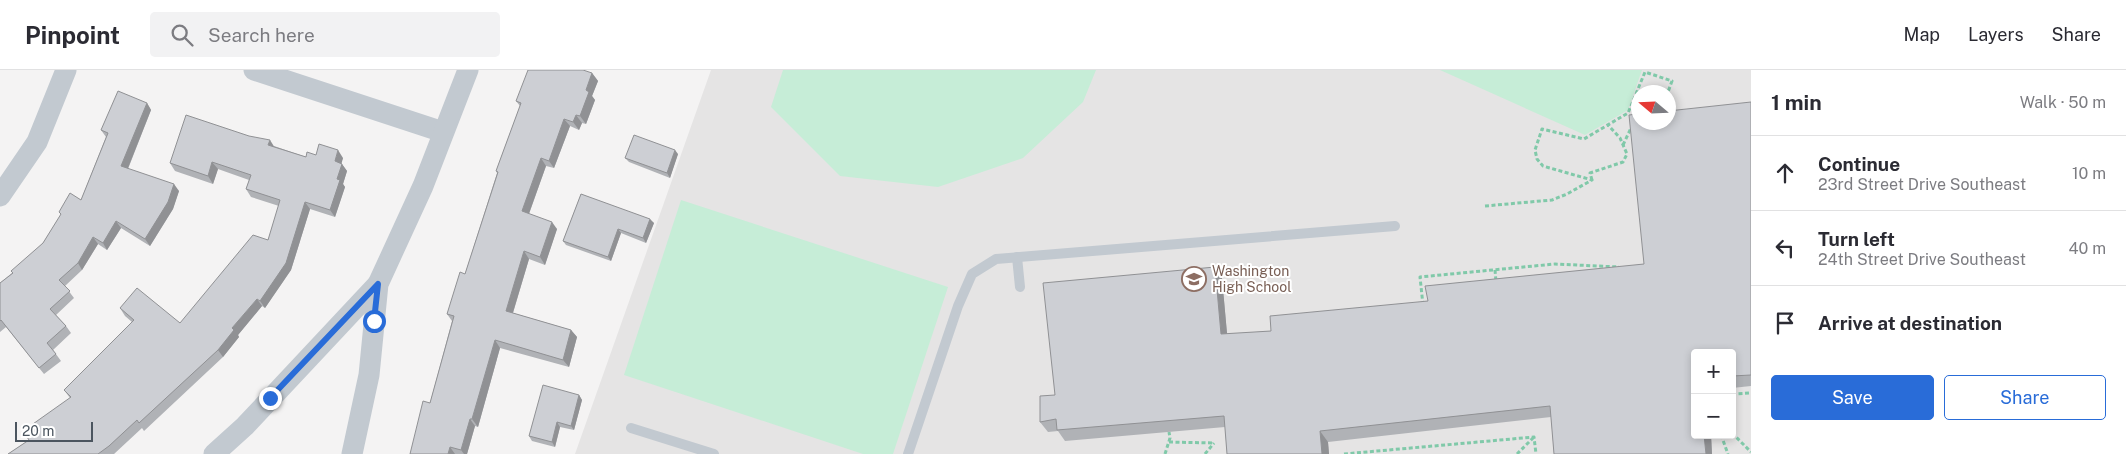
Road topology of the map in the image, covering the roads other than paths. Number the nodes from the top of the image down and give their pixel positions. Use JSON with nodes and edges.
{"nodes":[{"id":1,"x":66,"y":70,"type":"edge"},
{"id":2,"x":254,"y":70,"type":"edge"},
{"id":3,"x":468,"y":70,"type":"edge"},
{"id":4,"x":443,"y":132,"type":"junction"},
{"id":5,"x":0,"y":196,"type":"edge"},
{"id":6,"x":1395,"y":226,"type":"dead end"},
{"id":7,"x":1017,"y":257,"type":"junction"},
{"id":8,"x":378,"y":284,"type":"junction"},
{"id":9,"x":1020,"y":287,"type":"dead end"},
{"id":10,"x":631,"y":428,"type":"dead end"},
{"id":11,"x":214,"y":454,"type":"edge"},
{"id":12,"x":352,"y":454,"type":"edge"},
{"id":13,"x":714,"y":454,"type":"edge"},
{"id":14,"x":908,"y":454,"type":"edge"}],
"edges":[{"from":1,"to":5,"type":"street"},
{"from":2,"to":4,"type":"street"},
{"from":3,"to":4,"type":"street"},
{"from":4,"to":8,"type":"street"},
{"from":6,"to":7,"type":"lane"},
{"from":7,"to":9,"type":"lane"},
{"from":7,"to":14,"type":"lane"},
{"from":8,"to":11,"type":"street"},
{"from":8,"to":12,"type":"street"},
{"from":10,"to":13,"type":"lane"}]}
